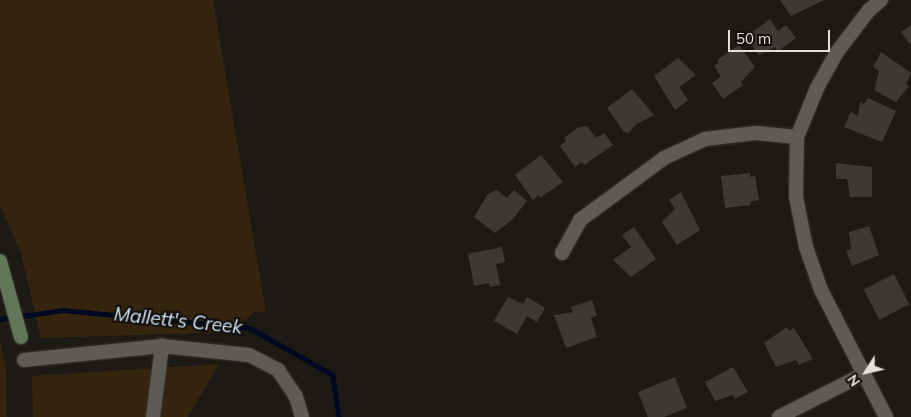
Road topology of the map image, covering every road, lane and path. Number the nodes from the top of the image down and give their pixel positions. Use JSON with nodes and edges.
{"nodes":[{"id":1,"x":881,"y":0,"type":"edge"},
{"id":2,"x":798,"y":137,"type":"junction"},
{"id":3,"x":562,"y":253,"type":"dead end"},
{"id":4,"x":0,"y":261,"type":"edge"},
{"id":5,"x":21,"y":337,"type":"dead end"},
{"id":6,"x":162,"y":346,"type":"junction"},
{"id":7,"x":24,"y":360,"type":"dead end"},
{"id":8,"x":862,"y":375,"type":"junction"},
{"id":9,"x":153,"y":417,"type":"edge"},
{"id":10,"x":302,"y":417,"type":"edge"},
{"id":11,"x":779,"y":417,"type":"edge"},
{"id":12,"x":886,"y":417,"type":"edge"}],
"edges":[{"from":1,"to":2,"type":"street"},
{"from":2,"to":3,"type":"street"},
{"from":2,"to":8,"type":"street"},
{"from":4,"to":5,"type":"main road"},
{"from":6,"to":7,"type":"street"},
{"from":6,"to":9,"type":"street"},
{"from":6,"to":10,"type":"street"},
{"from":8,"to":11,"type":"street"},
{"from":8,"to":12,"type":"street"}]}
